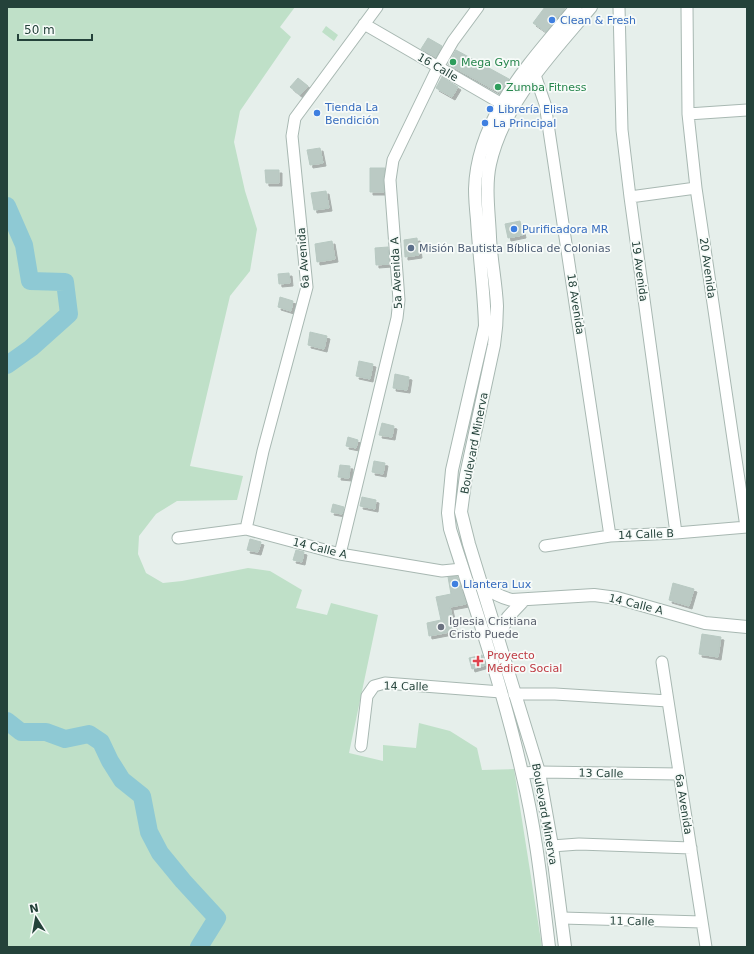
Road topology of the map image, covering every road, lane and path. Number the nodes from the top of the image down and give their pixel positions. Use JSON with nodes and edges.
{"nodes":[{"id":1,"x":377,"y":7,"type":"edge"},
{"id":2,"x":478,"y":7,"type":"edge"},
{"id":3,"x":576,"y":7,"type":"edge"},
{"id":4,"x":590,"y":7,"type":"edge"},
{"id":5,"x":619,"y":7,"type":"edge"},
{"id":6,"x":687,"y":7,"type":"edge"},
{"id":7,"x":364,"y":24,"type":"junction"},
{"id":8,"x":438,"y":67,"type":"junction"},
{"id":9,"x":535,"y":75,"type":"junction"},
{"id":10,"x":506,"y":106,"type":"junction"},
{"id":11,"x":747,"y":110,"type":"edge"},
{"id":12,"x":688,"y":114,"type":"junction"},
{"id":13,"x":696,"y":188,"type":"junction"},
{"id":14,"x":630,"y":197,"type":"junction"},
{"id":15,"x":746,"y":527,"type":"edge"},
{"id":16,"x":246,"y":529,"type":"junction"},
{"id":17,"x":676,"y":533,"type":"junction"},
{"id":18,"x":610,"y":536,"type":"junction"},
{"id":19,"x":178,"y":538,"type":"dead end"},
{"id":20,"x":545,"y":546,"type":"dead end"},
{"id":21,"x":340,"y":554,"type":"junction"},
{"id":22,"x":462,"y":569,"type":"junction"},
{"id":23,"x":481,"y":584,"type":"junction"},
{"id":24,"x":524,"y":600,"type":"junction"},
{"id":25,"x":747,"y":628,"type":"edge"},
{"id":26,"x":498,"y":637,"type":"junction"},
{"id":27,"x":662,"y":662,"type":"dead end"},
{"id":28,"x":501,"y":692,"type":"junction"},
{"id":29,"x":514,"y":694,"type":"junction"},
{"id":30,"x":668,"y":701,"type":"junction"},
{"id":31,"x":528,"y":737,"type":"junction"},
{"id":32,"x":361,"y":746,"type":"dead end"},
{"id":33,"x":539,"y":772,"type":"junction"},
{"id":34,"x":522,"y":773,"type":"junction"},
{"id":35,"x":679,"y":774,"type":"junction"},
{"id":36,"x":552,"y":846,"type":"junction"},
{"id":37,"x":691,"y":848,"type":"junction"},
{"id":38,"x":545,"y":910,"type":"junction"},
{"id":39,"x":561,"y":917,"type":"junction"},
{"id":40,"x":702,"y":922,"type":"junction"},
{"id":41,"x":547,"y":926,"type":"junction"},
{"id":42,"x":549,"y":947,"type":"edge"},
{"id":43,"x":565,"y":947,"type":"edge"},
{"id":44,"x":706,"y":947,"type":"edge"}],
"edges":[{"from":1,"to":7,"type":"street","name":"6a Avenida"},
{"from":2,"to":8,"type":"street","name":"5a Avenida A"},
{"from":3,"to":10,"type":"street","name":"Boulevard Minerva"},
{"from":4,"to":9,"type":"street","name":"Boulevard Minerva"},
{"from":5,"to":14,"type":"street","name":"19 Avenida"},
{"from":6,"to":12,"type":"street","name":"20 Avenida"},
{"from":7,"to":8,"type":"street","name":"16 Calle"},
{"from":7,"to":16,"type":"street","name":"6a Avenida"},
{"from":8,"to":10,"type":"street","name":"16 Calle"},
{"from":8,"to":21,"type":"street","name":"5a Avenida A"},
{"from":9,"to":10,"type":"street","name":"Boulevard Minerva"},
{"from":9,"to":18,"type":"street","name":"18 Avenida"},
{"from":10,"to":22,"type":"street","name":"Boulevard Minerva"},
{"from":10,"to":23,"type":"street","name":"Boulevard Minerva"},
{"from":11,"to":12,"type":"street"},
{"from":12,"to":13,"type":"street","name":"20 Avenida"},
{"from":13,"to":14,"type":"street"},
{"from":13,"to":15,"type":"street","name":"20 Avenida"},
{"from":14,"to":17,"type":"street","name":"19 Avenida"},
{"from":15,"to":17,"type":"street","name":"14 Calle B"},
{"from":16,"to":19,"type":"street","name":"14 Calle A"},
{"from":16,"to":21,"type":"street","name":"14 Calle A"},
{"from":17,"to":18,"type":"street","name":"14 Calle B"},
{"from":18,"to":20,"type":"street","name":"14 Calle B"},
{"from":21,"to":22,"type":"street","name":"14 Calle A"},
{"from":22,"to":28,"type":"street","name":"Boulevard Minerva"},
{"from":23,"to":24,"type":"street","name":"14 Calle A"},
{"from":23,"to":26,"type":"street","name":"Boulevard Minerva"},
{"from":24,"to":25,"type":"street","name":"14 Calle A"},
{"from":24,"to":26,"type":"street"},
{"from":26,"to":29,"type":"street","name":"Boulevard Minerva"},
{"from":27,"to":30,"type":"street","name":"6a Avenida"},
{"from":28,"to":31,"type":"street"},
{"from":28,"to":32,"type":"street","name":"14 Calle"},
{"from":28,"to":34,"type":"street","name":"Boulevard Minerva"},
{"from":29,"to":30,"type":"street"},
{"from":29,"to":31,"type":"street","name":"Boulevard Minerva"},
{"from":30,"to":35,"type":"street","name":"6a Avenida"},
{"from":31,"to":33,"type":"street","name":"Boulevard Minerva"},
{"from":33,"to":34,"type":"street","name":"13 Calle"},
{"from":33,"to":35,"type":"street","name":"13 Calle"},
{"from":33,"to":36,"type":"street","name":"Boulevard Minerva"},
{"from":34,"to":38,"type":"street","name":"Boulevard Minerva"},
{"from":35,"to":37,"type":"street","name":"6a Avenida"},
{"from":36,"to":37,"type":"street"},
{"from":36,"to":39,"type":"street","name":"Boulevard Minerva"},
{"from":37,"to":40,"type":"street","name":"6a Avenida"},
{"from":38,"to":39,"type":"street"},
{"from":38,"to":41,"type":"street","name":"Boulevard Minerva"},
{"from":39,"to":40,"type":"street","name":"11 Calle"},
{"from":39,"to":41,"type":"street"},
{"from":39,"to":43,"type":"street","name":"Boulevard Minerva"},
{"from":40,"to":44,"type":"street","name":"6a Avenida"},
{"from":41,"to":42,"type":"street","name":"Boulevard Minerva"}]}
